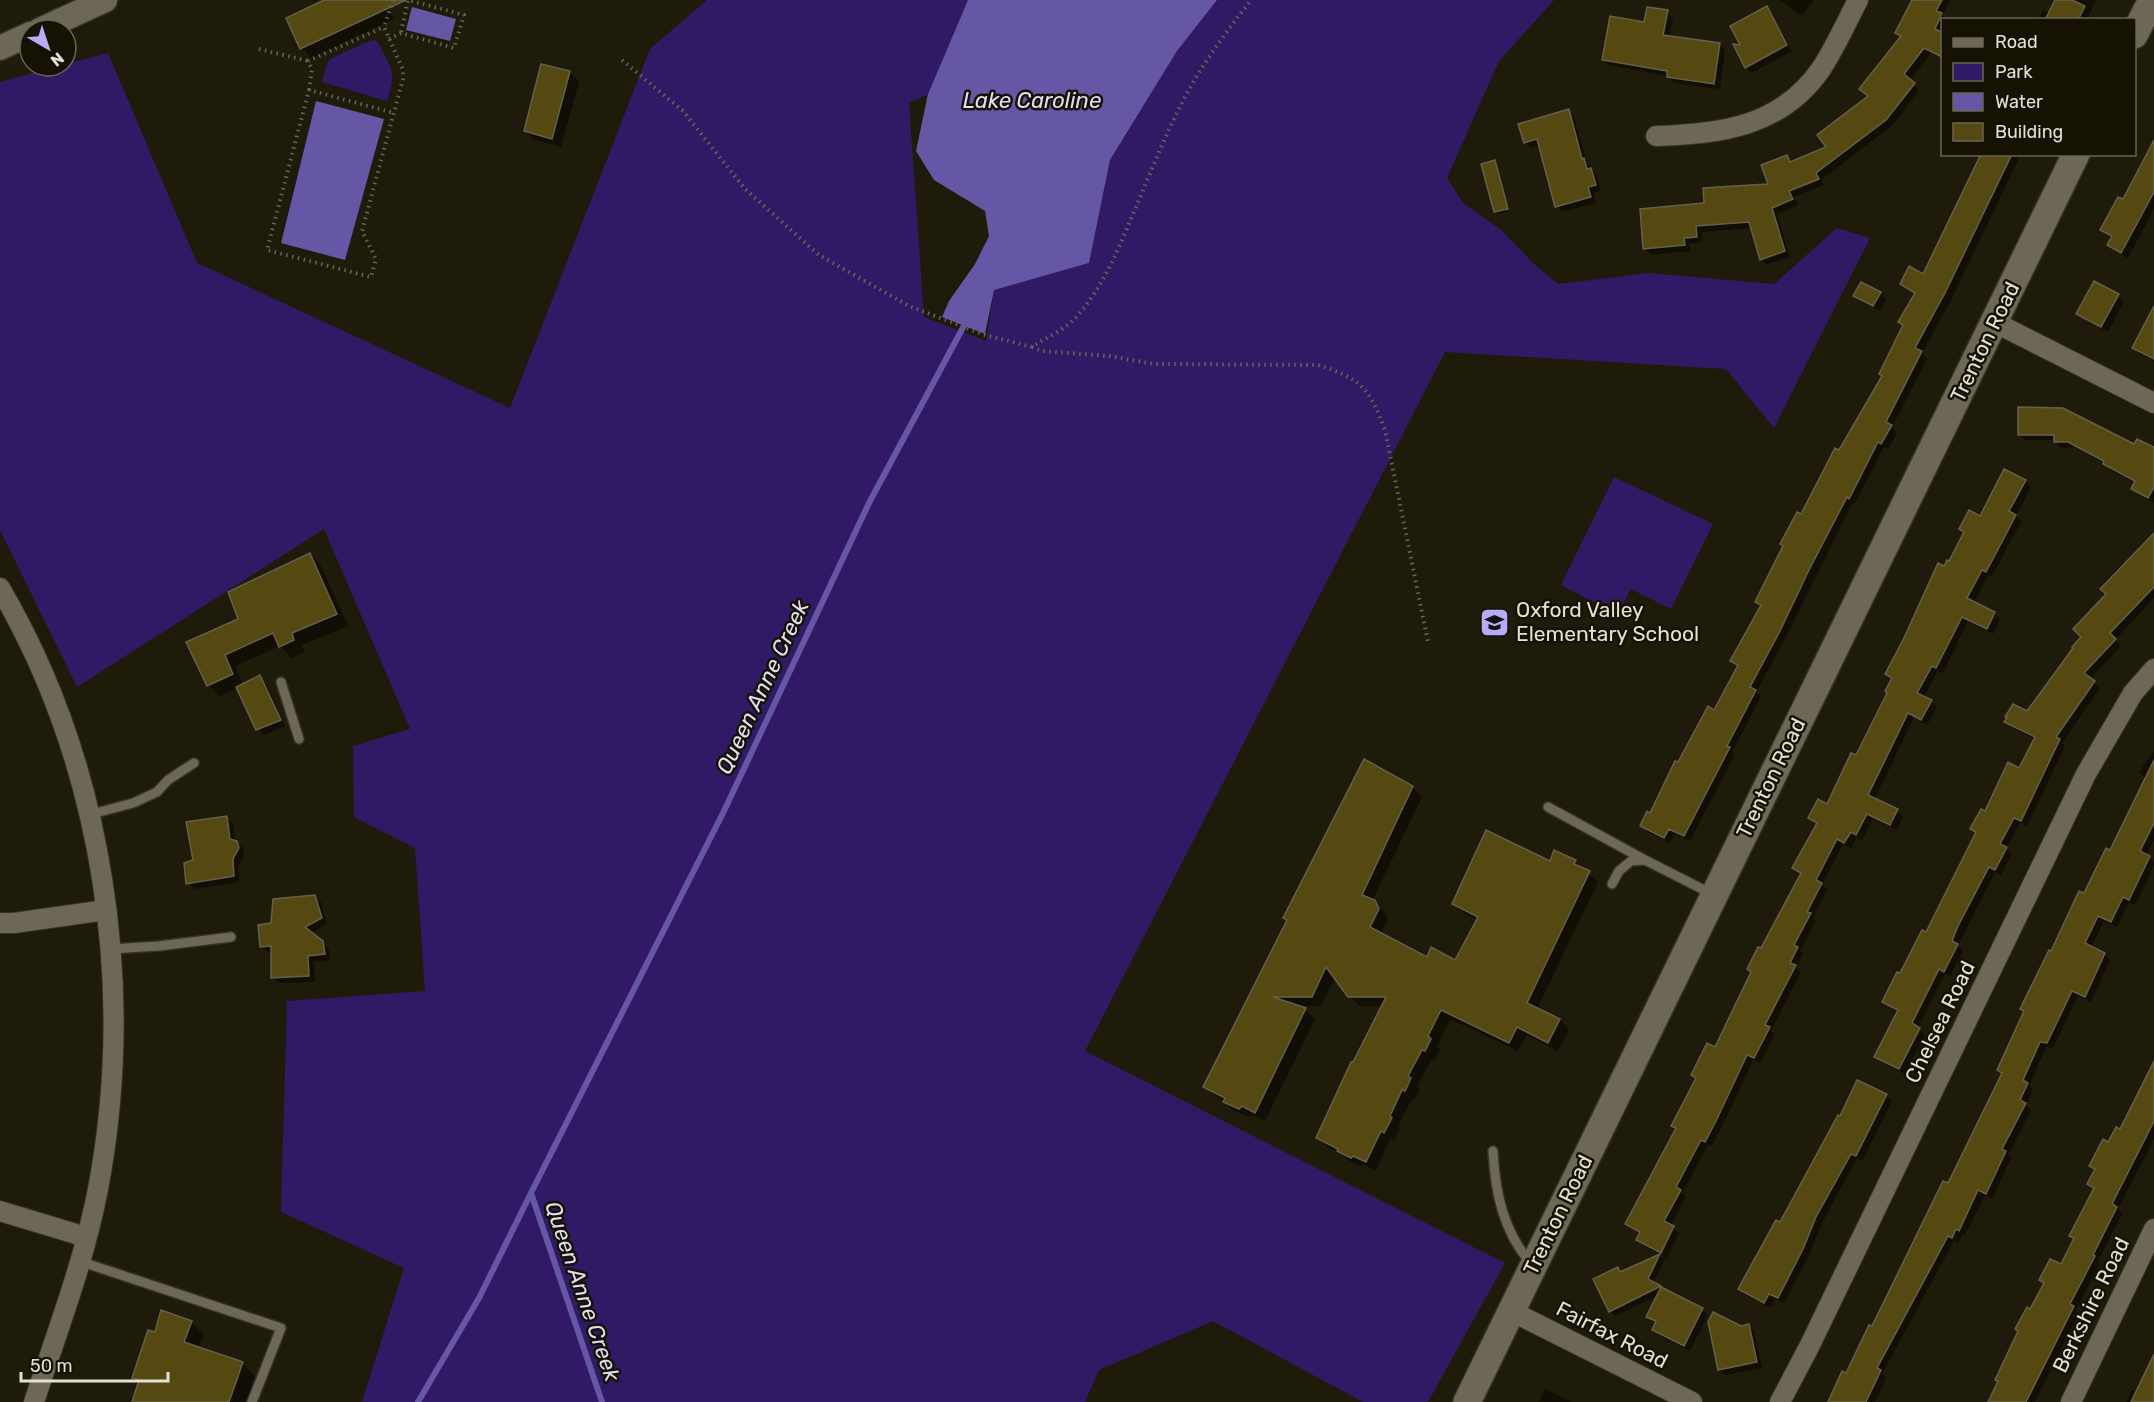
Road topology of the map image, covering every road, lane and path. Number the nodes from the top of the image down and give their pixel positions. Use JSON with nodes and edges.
{"nodes":[{"id":1,"x":105,"y":0,"type":"edge"},
{"id":2,"x":393,"y":0,"type":"edge"},
{"id":3,"x":1251,"y":0,"type":"edge"},
{"id":4,"x":1858,"y":0,"type":"edge"},
{"id":5,"x":2152,"y":0,"type":"edge"},
{"id":6,"x":65,"y":18,"type":"edge"},
{"id":7,"x":384,"y":27,"type":"junction"},
{"id":8,"x":2136,"y":31,"type":"edge"},
{"id":9,"x":401,"y":33,"type":"junction"},
{"id":10,"x":390,"y":39,"type":"junction"},
{"id":11,"x":18,"y":40,"type":"edge"},
{"id":12,"x":0,"y":48,"type":"edge"},
{"id":13,"x":259,"y":49,"type":"dead end"},
{"id":14,"x":622,"y":60,"type":"dead end"},
{"id":15,"x":308,"y":61,"type":"junction"},
{"id":16,"x":309,"y":90,"type":"junction"},
{"id":17,"x":394,"y":113,"type":"junction"},
{"id":18,"x":1656,"y":136,"type":"dead end"},
{"id":19,"x":2075,"y":156,"type":"edge"},
{"id":20,"x":1994,"y":322,"type":"junction"},
{"id":21,"x":1032,"y":347,"type":"junction"},
{"id":22,"x":2154,"y":403,"type":"edge"},
{"id":23,"x":0,"y":588,"type":"edge"},
{"id":24,"x":1428,"y":642,"type":"dead end"},
{"id":25,"x":2154,"y":669,"type":"edge"},
{"id":26,"x":281,"y":682,"type":"dead end"},
{"id":27,"x":299,"y":739,"type":"dead end"},
{"id":28,"x":194,"y":763,"type":"dead end"},
{"id":29,"x":1548,"y":807,"type":"dead end"},
{"id":30,"x":88,"y":815,"type":"junction"},
{"id":31,"x":1645,"y":860,"type":"junction"},
{"id":32,"x":1612,"y":884,"type":"dead end"},
{"id":33,"x":1714,"y":895,"type":"junction"},
{"id":34,"x":106,"y":910,"type":"junction"},
{"id":35,"x":0,"y":923,"type":"edge"},
{"id":36,"x":231,"y":937,"type":"dead end"},
{"id":37,"x":110,"y":949,"type":"junction"},
{"id":38,"x":1493,"y":1151,"type":"dead end"},
{"id":39,"x":0,"y":1211,"type":"edge"},
{"id":40,"x":2154,"y":1229,"type":"edge"},
{"id":41,"x":86,"y":1238,"type":"junction"},
{"id":42,"x":79,"y":1261,"type":"junction"},
{"id":43,"x":1533,"y":1266,"type":"junction"},
{"id":44,"x":1511,"y":1311,"type":"junction"},
{"id":45,"x":34,"y":1402,"type":"edge"},
{"id":46,"x":252,"y":1402,"type":"edge"},
{"id":47,"x":1467,"y":1402,"type":"edge"},
{"id":48,"x":1692,"y":1402,"type":"edge"},
{"id":49,"x":1780,"y":1402,"type":"edge"},
{"id":50,"x":2072,"y":1402,"type":"edge"}],
"edges":[{"from":1,"to":6,"type":"street"},
{"from":2,"to":7,"type":"path"},
{"from":3,"to":21,"type":"path"},
{"from":4,"to":18,"type":"street"},
{"from":5,"to":8,"type":"main road"},
{"from":7,"to":10,"type":"path"},
{"from":7,"to":15,"type":"path"},
{"from":9,"to":9,"type":"path"},
{"from":9,"to":10,"type":"path"},
{"from":10,"to":17,"type":"path"},
{"from":11,"to":12,"type":"street"},
{"from":13,"to":15,"type":"path"},
{"from":14,"to":21,"type":"path"},
{"from":15,"to":16,"type":"path"},
{"from":16,"to":17,"type":"path"},
{"from":16,"to":17,"type":"path"},
{"from":19,"to":20,"type":"main road","name":"Trenton Road"},
{"from":20,"to":22,"type":"street"},
{"from":20,"to":33,"type":"main road","name":"Trenton Road"},
{"from":21,"to":24,"type":"path"},
{"from":23,"to":30,"type":"street"},
{"from":25,"to":49,"type":"street","name":"Chelsea Road"},
{"from":26,"to":27,"type":"lane"},
{"from":28,"to":30,"type":"lane"},
{"from":29,"to":31,"type":"lane"},
{"from":30,"to":34,"type":"street"},
{"from":31,"to":32,"type":"lane"},
{"from":31,"to":33,"type":"lane"},
{"from":33,"to":43,"type":"main road","name":"Trenton Road"},
{"from":34,"to":35,"type":"street"},
{"from":34,"to":37,"type":"street"},
{"from":36,"to":37,"type":"lane"},
{"from":37,"to":41,"type":"street"},
{"from":38,"to":43,"type":"lane"},
{"from":39,"to":41,"type":"street"},
{"from":40,"to":50,"type":"street","name":"Berkshire Road"},
{"from":41,"to":42,"type":"street"},
{"from":42,"to":45,"type":"street"},
{"from":42,"to":46,"type":"lane"},
{"from":43,"to":44,"type":"main road","name":"Trenton Road"},
{"from":44,"to":47,"type":"main road","name":"Trenton Road"},
{"from":44,"to":48,"type":"street","name":"Fairfax Road"}]}
